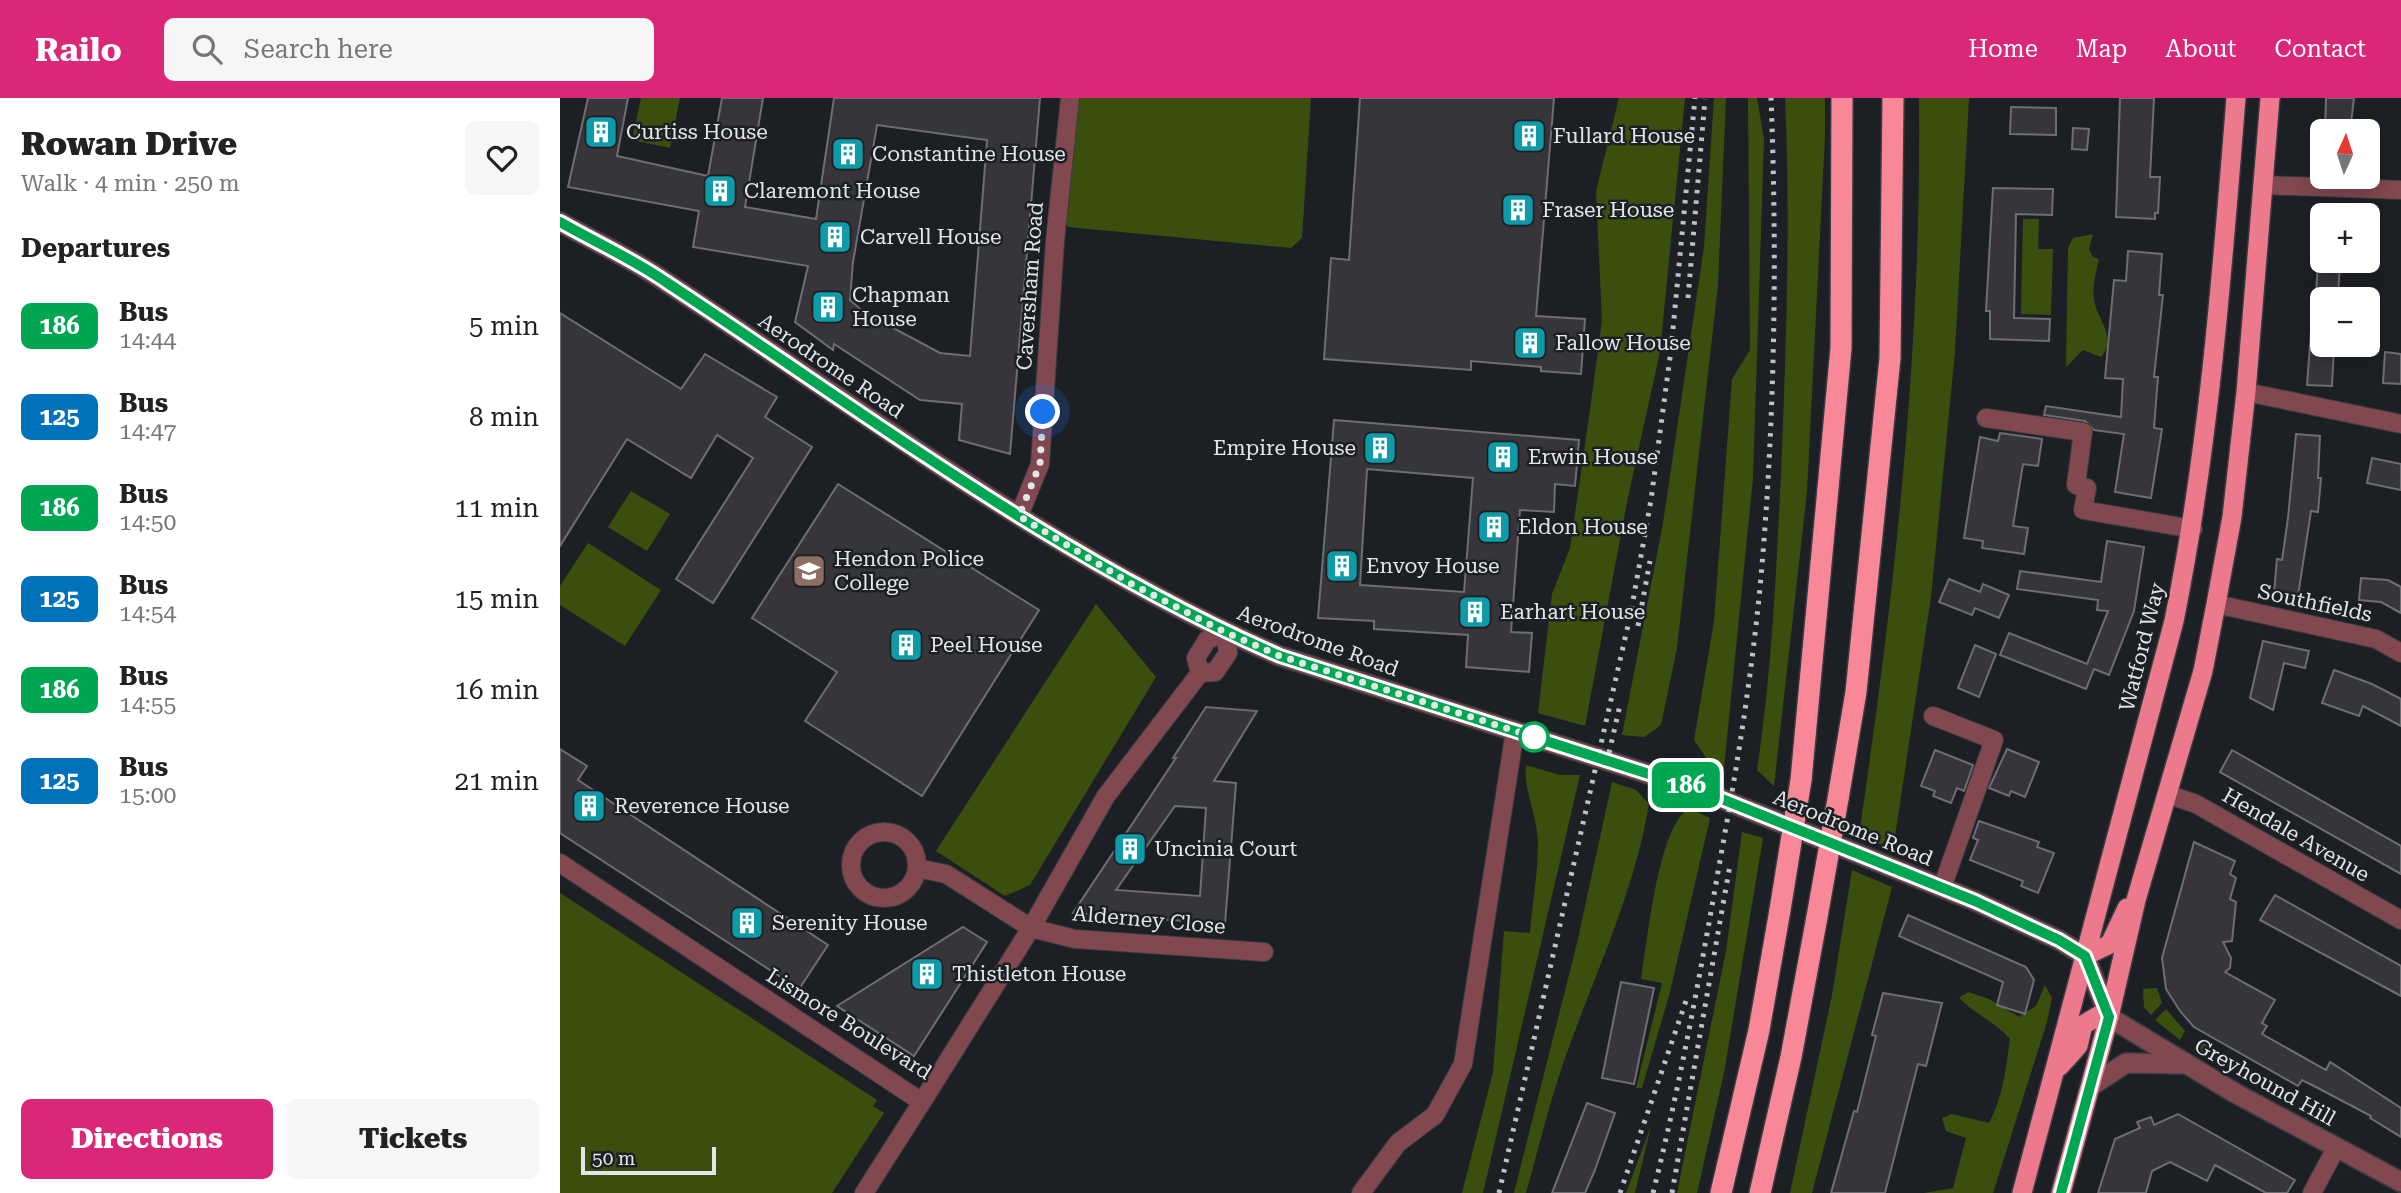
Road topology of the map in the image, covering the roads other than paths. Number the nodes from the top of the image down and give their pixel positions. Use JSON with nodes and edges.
{"nodes":[{"id":1,"x":1070,"y":98,"type":"edge"},
{"id":2,"x":1842,"y":98,"type":"edge"},
{"id":3,"x":1893,"y":98,"type":"edge"},
{"id":4,"x":2236,"y":98,"type":"edge"},
{"id":5,"x":2270,"y":98,"type":"edge"},
{"id":6,"x":2263,"y":185,"type":"junction"},
{"id":7,"x":2401,"y":190,"type":"edge"},
{"id":8,"x":560,"y":222,"type":"edge"},
{"id":9,"x":2246,"y":392,"type":"junction"},
{"id":10,"x":1986,"y":418,"type":"dead end"},
{"id":11,"x":2401,"y":424,"type":"edge"},
{"id":12,"x":1019,"y":516,"type":"junction"},
{"id":13,"x":2193,"y":529,"type":"junction"},
{"id":14,"x":2216,"y":604,"type":"junction"},
{"id":15,"x":1225,"y":632,"type":"junction"},
{"id":16,"x":2401,"y":653,"type":"edge"},
{"id":17,"x":1933,"y":716,"type":"dead end"},
{"id":18,"x":1515,"y":732,"type":"junction"},
{"id":19,"x":2167,"y":794,"type":"junction"},
{"id":20,"x":560,"y":863,"type":"edge"},
{"id":21,"x":917,"y":868,"type":"dead end"},
{"id":22,"x":1942,"y":888,"type":"junction"},
{"id":23,"x":2136,"y":901,"type":"junction"},
{"id":24,"x":2401,"y":920,"type":"edge"},
{"id":25,"x":1031,"y":928,"type":"junction"},
{"id":26,"x":1264,"y":952,"type":"dead end"},
{"id":27,"x":2085,"y":956,"type":"junction"},
{"id":28,"x":2109,"y":1017,"type":"junction"},
{"id":29,"x":2186,"y":1064,"type":"junction"},
{"id":30,"x":2056,"y":1071,"type":"junction"},
{"id":31,"x":2091,"y":1086,"type":"junction"},
{"id":32,"x":922,"y":1102,"type":"junction"},
{"id":33,"x":2336,"y":1148,"type":"junction"},
{"id":34,"x":2401,"y":1182,"type":"edge"},
{"id":35,"x":864,"y":1193,"type":"edge"},
{"id":36,"x":1361,"y":1193,"type":"edge"},
{"id":37,"x":1721,"y":1193,"type":"edge"},
{"id":38,"x":1760,"y":1193,"type":"edge"},
{"id":39,"x":2022,"y":1193,"type":"edge"},
{"id":40,"x":2061,"y":1193,"type":"edge"},
{"id":41,"x":2312,"y":1193,"type":"edge"}],
"edges":[{"from":1,"to":12,"type":"street","name":"Caversham Road"},
{"from":2,"to":37,"type":"highway","bridge":true},
{"from":3,"to":38,"type":"highway","bridge":true},
{"from":4,"to":13,"type":"highway","name":"Watford Way"},
{"from":5,"to":6,"type":"highway"},
{"from":6,"to":7,"type":"street"},
{"from":6,"to":9,"type":"highway"},
{"from":8,"to":12,"type":"street","name":"Aerodrome Road"},
{"from":9,"to":11,"type":"street"},
{"from":9,"to":14,"type":"highway"},
{"from":10,"to":13,"type":"street"},
{"from":12,"to":15,"type":"street","name":"Aerodrome Road"},
{"from":13,"to":27,"type":"highway","name":"Watford Way"},
{"from":14,"to":16,"type":"street","name":"Southfields"},
{"from":14,"to":19,"type":"highway"},
{"from":15,"to":18,"type":"street","name":"Aerodrome Road"},
{"from":15,"to":25,"type":"street","name":"Lismore Boulevard"},
{"from":17,"to":22,"type":"street"},
{"from":18,"to":22,"type":"street","name":"Aerodrome Road"},
{"from":18,"to":36,"type":"street"},
{"from":19,"to":23,"type":"highway"},
{"from":19,"to":24,"type":"street","name":"Hendale Avenue"},
{"from":20,"to":32,"type":"street","name":"Lismore Boulevard"},
{"from":21,"to":25,"type":"street","name":"Alderney Close"},
{"from":22,"to":27,"type":"street","name":"Aerodrome Road"},
{"from":23,"to":27,"type":"highway"},
{"from":23,"to":28,"type":"highway"},
{"from":25,"to":26,"type":"street","name":"Alderney Close"},
{"from":25,"to":32,"type":"street","name":"Lismore Boulevard"},
{"from":27,"to":28,"type":"street"},
{"from":27,"to":30,"type":"highway","name":"Watford Way"},
{"from":28,"to":29,"type":"street","name":"Greyhound Hill"},
{"from":28,"to":30,"type":"highway"},
{"from":28,"to":31,"type":"highway"},
{"from":29,"to":31,"type":"street"},
{"from":29,"to":33,"type":"street","name":"Greyhound Hill"},
{"from":30,"to":39,"type":"highway","name":"Watford Way"},
{"from":31,"to":40,"type":"highway"},
{"from":32,"to":35,"type":"street"},
{"from":33,"to":34,"type":"street","name":"Greyhound Hill"},
{"from":33,"to":41,"type":"street"}]}
